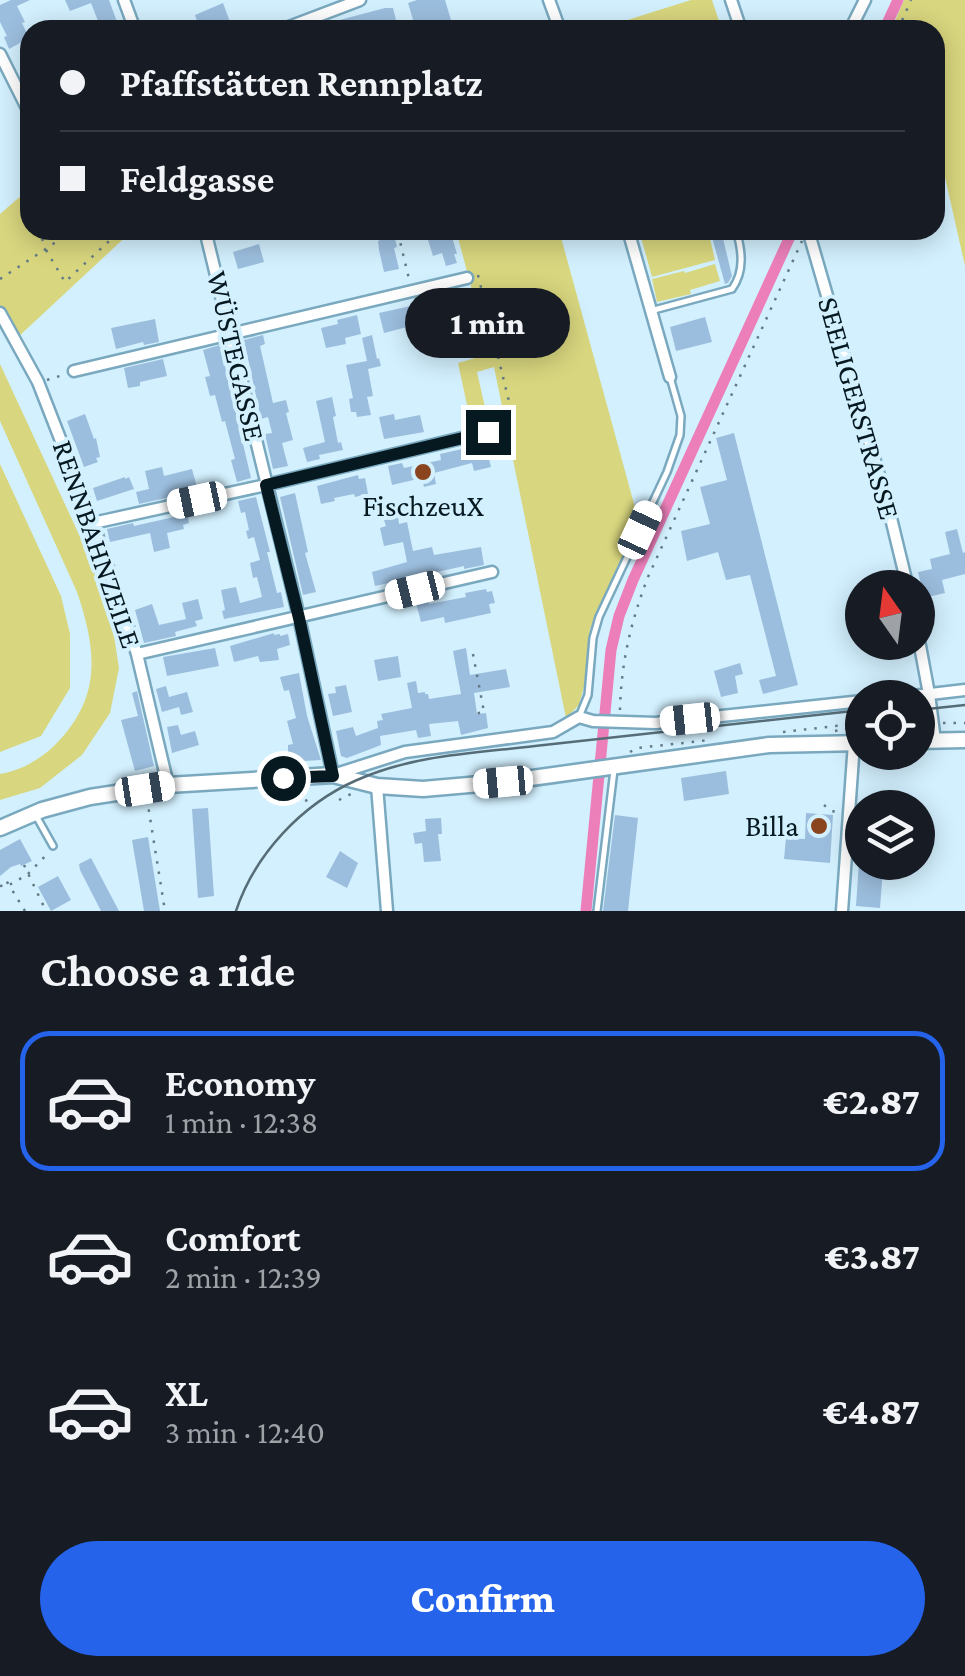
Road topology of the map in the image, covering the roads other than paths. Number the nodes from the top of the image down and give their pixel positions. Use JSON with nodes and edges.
{"nodes":[{"id":1,"x":360,"y":0,"type":"edge"},
{"id":2,"x":307,"y":20,"type":"edge"},
{"id":3,"x":0,"y":54,"type":"edge"},
{"id":4,"x":20,"y":94,"type":"edge"},
{"id":5,"x":208,"y":240,"type":"edge"},
{"id":6,"x":631,"y":240,"type":"edge"},
{"id":7,"x":738,"y":240,"type":"edge"},
{"id":8,"x":810,"y":240,"type":"edge"},
{"id":9,"x":467,"y":278,"type":"road end"},
{"id":10,"x":651,"y":311,"type":"junction"},
{"id":11,"x":0,"y":313,"type":"edge"},
{"id":12,"x":231,"y":333,"type":"junction"},
{"id":13,"x":74,"y":372,"type":"road end"},
{"id":14,"x":670,"y":377,"type":"joint"},
{"id":15,"x":488,"y":432,"type":"road end"},
{"id":16,"x":266,"y":485,"type":"junction"},
{"id":17,"x":93,"y":523,"type":"junction"},
{"id":18,"x":904,"y":570,"type":"edge"},
{"id":19,"x":492,"y":572,"type":"dead end"},
{"id":20,"x":299,"y":618,"type":"junction"},
{"id":21,"x":137,"y":654,"type":"junction"},
{"id":22,"x":965,"y":690,"type":"edge"},
{"id":23,"x":935,"y":693,"type":"edge"},
{"id":24,"x":845,"y":703,"type":"edge"},
{"id":25,"x":578,"y":718,"type":"junction"},
{"id":26,"x":965,"y":740,"type":"edge"},
{"id":27,"x":935,"y":741,"type":"edge"},
{"id":28,"x":845,"y":743,"type":"edge"},
{"id":29,"x":612,"y":767,"type":"junction"},
{"id":30,"x":855,"y":770,"type":"edge"},
{"id":31,"x":333,"y":776,"type":"junction"},
{"id":32,"x":168,"y":785,"type":"junction"},
{"id":33,"x":377,"y":786,"type":"junction"},
{"id":34,"x":34,"y":813,"type":"junction"},
{"id":35,"x":0,"y":828,"type":"edge"},
{"id":36,"x":52,"y":846,"type":"road end"},
{"id":37,"x":387,"y":911,"type":"edge"},
{"id":38,"x":596,"y":911,"type":"edge"},
{"id":39,"x":842,"y":911,"type":"edge"}],
"edges":[{"from":1,"to":2,"type":"street"},
{"from":3,"to":4,"type":"street"},
{"from":5,"to":12,"type":"street","name":"WÜSTEGASSE"},
{"from":6,"to":10,"type":"street"},
{"from":7,"to":10,"type":"lane"},
{"from":8,"to":18,"type":"street","name":"SEELIGERSTRASSE"},
{"from":9,"to":12,"type":"street"},
{"from":10,"to":14,"type":"street"},
{"from":11,"to":17,"type":"street","name":"RENNBAHNZEILE"},
{"from":12,"to":13,"type":"street"},
{"from":12,"to":16,"type":"street","name":"WÜSTEGASSE"},
{"from":14,"to":25,"type":"lane"},
{"from":15,"to":16,"type":"street"},
{"from":16,"to":17,"type":"street"},
{"from":16,"to":20,"type":"street","name":"WÜSTEGASSE"},
{"from":17,"to":21,"type":"street","name":"RENNBAHNZEILE"},
{"from":19,"to":20,"type":"street"},
{"from":20,"to":21,"type":"street"},
{"from":20,"to":31,"type":"street","name":"WÜSTEGASSE"},
{"from":21,"to":32,"type":"street","name":"RENNBAHNZEILE"},
{"from":22,"to":23,"type":"street"},
{"from":24,"to":25,"type":"street"},
{"from":25,"to":31,"type":"street"},
{"from":26,"to":27,"type":"street"},
{"from":28,"to":29,"type":"street"},
{"from":29,"to":33,"type":"street"},
{"from":29,"to":38,"type":"lane"},
{"from":30,"to":39,"type":"street"},
{"from":31,"to":32,"type":"street"},
{"from":31,"to":33,"type":"street"},
{"from":32,"to":34,"type":"street"},
{"from":33,"to":37,"type":"street"},
{"from":34,"to":35,"type":"street"},
{"from":34,"to":36,"type":"lane"}]}
